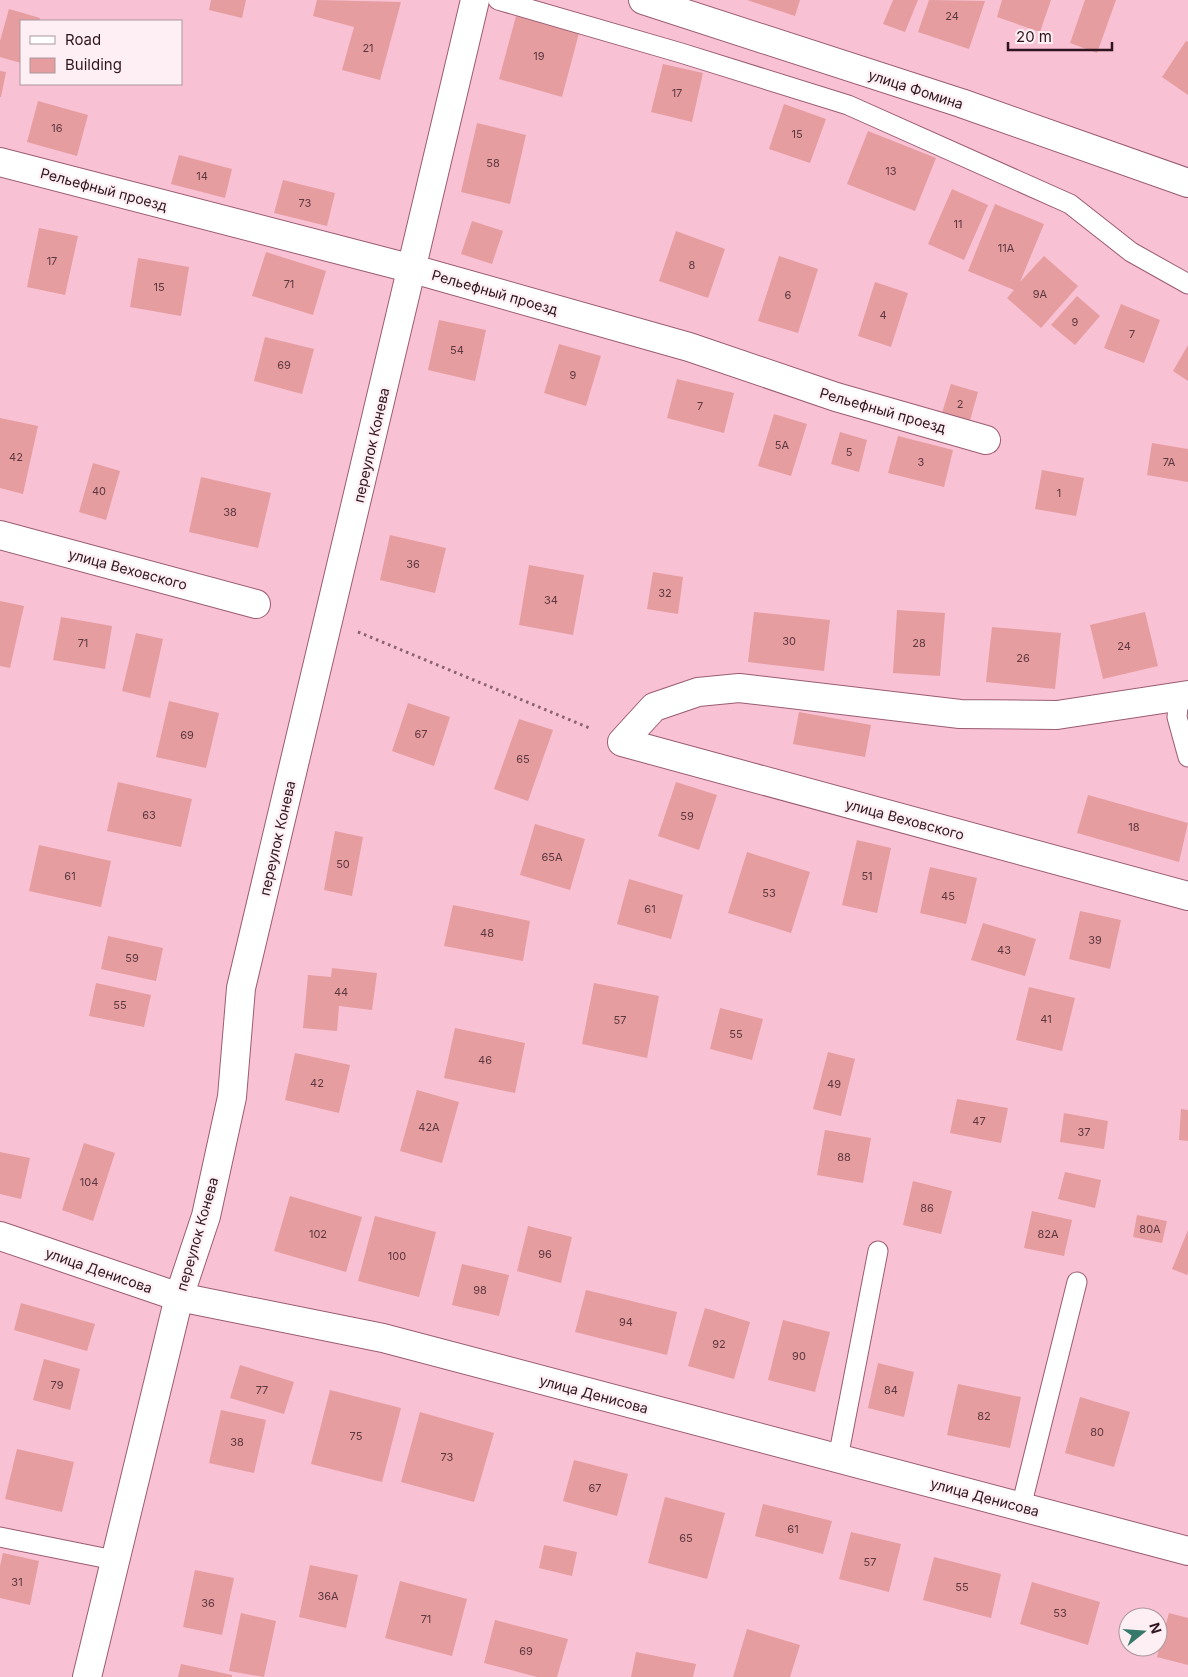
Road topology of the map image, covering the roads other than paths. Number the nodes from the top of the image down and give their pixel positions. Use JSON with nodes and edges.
{"nodes":[{"id":1,"x":475,"y":0,"type":"edge"},
{"id":2,"x":498,"y":0,"type":"edge"},
{"id":3,"x":643,"y":0,"type":"edge"},
{"id":4,"x":0,"y":162,"type":"edge"},
{"id":5,"x":1188,"y":183,"type":"edge"},
{"id":6,"x":413,"y":269,"type":"junction"},
{"id":7,"x":1188,"y":284,"type":"edge"},
{"id":8,"x":986,"y":440,"type":"dead end"},
{"id":9,"x":0,"y":535,"type":"edge"},
{"id":10,"x":256,"y":604,"type":"dead end"},
{"id":11,"x":1183,"y":696,"type":"edge"},
{"id":12,"x":1188,"y":758,"type":"edge"},
{"id":13,"x":1188,"y":896,"type":"edge"},
{"id":14,"x":0,"y":1236,"type":"edge"},
{"id":15,"x":878,"y":1251,"type":"dead end"},
{"id":16,"x":1077,"y":1282,"type":"dead end"},
{"id":17,"x":179,"y":1297,"type":"junction"},
{"id":18,"x":838,"y":1458,"type":"junction"},
{"id":19,"x":1021,"y":1507,"type":"junction"},
{"id":20,"x":0,"y":1537,"type":"edge"},
{"id":21,"x":1188,"y":1551,"type":"edge"},
{"id":22,"x":114,"y":1560,"type":"junction"},
{"id":23,"x":87,"y":1677,"type":"edge"}],
"edges":[{"from":1,"to":6,"type":"street","name":"переулок Конева"},
{"from":2,"to":7,"type":"lane"},
{"from":3,"to":5,"type":"street","name":"улица Фомина"},
{"from":4,"to":6,"type":"street","name":"Рельефный проезд"},
{"from":6,"to":8,"type":"street","name":"Рельефный проезд"},
{"from":6,"to":17,"type":"street","name":"переулок Конева"},
{"from":9,"to":10,"type":"street","name":"улица Веховского"},
{"from":11,"to":12,"type":"lane"},
{"from":11,"to":13,"type":"street","name":"улица Веховского"},
{"from":14,"to":17,"type":"street","name":"улица Денисова"},
{"from":15,"to":18,"type":"lane"},
{"from":16,"to":19,"type":"lane"},
{"from":17,"to":18,"type":"street","name":"улица Денисова"},
{"from":17,"to":22,"type":"street","name":"переулок Конева"},
{"from":18,"to":19,"type":"street","name":"улица Денисова"},
{"from":19,"to":21,"type":"street","name":"улица Денисова"},
{"from":20,"to":22,"type":"lane"},
{"from":22,"to":23,"type":"street","name":"переулок Конева"}]}
